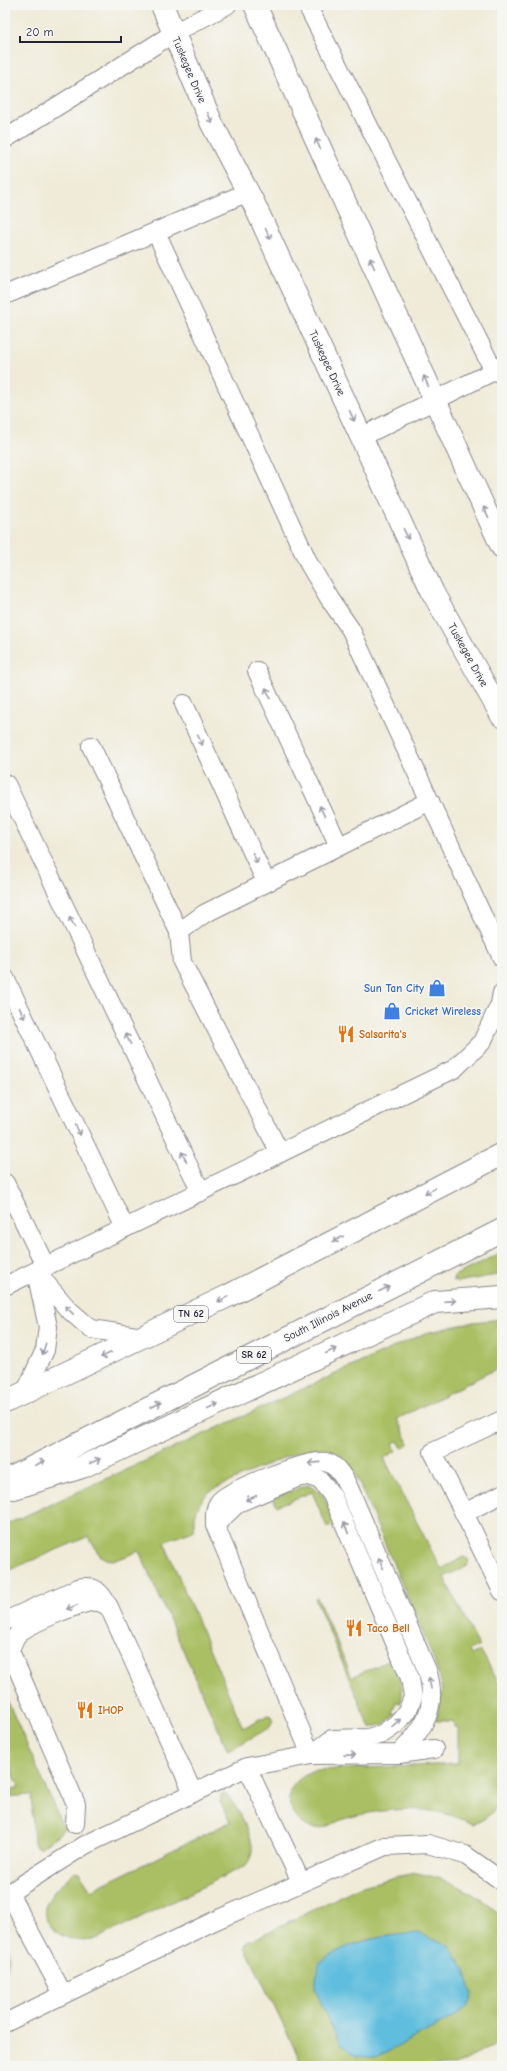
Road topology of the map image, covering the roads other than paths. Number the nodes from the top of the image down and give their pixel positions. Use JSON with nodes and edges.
{"nodes":[{"id":1,"x":162,"y":5,"type":"edge"},
{"id":2,"x":227,"y":5,"type":"edge"},
{"id":3,"x":255,"y":5,"type":"edge"},
{"id":4,"x":307,"y":5,"type":"edge"},
{"id":5,"x":174,"y":33,"type":"junction"},
{"id":6,"x":5,"y":138,"type":"edge"},
{"id":7,"x":248,"y":192,"type":"junction"},
{"id":8,"x":156,"y":232,"type":"junction"},
{"id":9,"x":5,"y":295,"type":"edge"},
{"id":10,"x":498,"y":369,"type":"edge"},
{"id":11,"x":435,"y":400,"type":"junction"},
{"id":12,"x":361,"y":437,"type":"junction"},
{"id":13,"x":502,"y":547,"type":"edge"},
{"id":14,"x":258,"y":672,"type":"dead end"},
{"id":15,"x":184,"y":704,"type":"dead end"},
{"id":16,"x":502,"y":716,"type":"edge"},
{"id":17,"x":91,"y":746,"type":"dead end"},
{"id":18,"x":6,"y":784,"type":"edge"},
{"id":19,"x":430,"y":801,"type":"junction"},
{"id":20,"x":339,"y":846,"type":"junction"},
{"id":21,"x":266,"y":882,"type":"junction"},
{"id":22,"x":179,"y":932,"type":"junction"},
{"id":23,"x":502,"y":958,"type":"edge"},
{"id":24,"x":5,"y":978,"type":"edge"},
{"id":25,"x":502,"y":993,"type":"edge"},
{"id":26,"x":502,"y":1138,"type":"edge"},
{"id":27,"x":280,"y":1153,"type":"junction"},
{"id":28,"x":502,"y":1154,"type":"edge"},
{"id":29,"x":464,"y":1173,"type":"junction"},
{"id":30,"x":5,"y":1183,"type":"edge"},
{"id":31,"x":201,"y":1192,"type":"junction"},
{"id":32,"x":125,"y":1228,"type":"junction"},
{"id":33,"x":502,"y":1230,"type":"edge"},
{"id":34,"x":41,"y":1269,"type":"junction"},
{"id":35,"x":5,"y":1286,"type":"edge"},
{"id":36,"x":502,"y":1297,"type":"edge"},
{"id":37,"x":143,"y":1337,"type":"junction"},
{"id":38,"x":25,"y":1393,"type":"junction"},
{"id":39,"x":5,"y":1402,"type":"edge"},
{"id":40,"x":502,"y":1420,"type":"edge"},
{"id":41,"x":5,"y":1481,"type":"edge"},
{"id":42,"x":5,"y":1491,"type":"edge"},
{"id":43,"x":502,"y":1494,"type":"edge"},
{"id":44,"x":464,"y":1513,"type":"junction"},
{"id":45,"x":215,"y":1525,"type":"junction"},
{"id":46,"x":502,"y":1591,"type":"edge"},
{"id":47,"x":109,"y":1606,"type":"junction"},
{"id":48,"x":5,"y":1621,"type":"edge"},
{"id":49,"x":5,"y":1670,"type":"edge"},
{"id":50,"x":434,"y":1749,"type":"dead end"},
{"id":51,"x":399,"y":1754,"type":"junction"},
{"id":52,"x":311,"y":1755,"type":"junction"},
{"id":53,"x":247,"y":1766,"type":"junction"},
{"id":54,"x":193,"y":1793,"type":"junction"},
{"id":55,"x":75,"y":1824,"type":"junction"},
{"id":56,"x":85,"y":1846,"type":"junction"},
{"id":57,"x":501,"y":1877,"type":"edge"},
{"id":58,"x":301,"y":1882,"type":"junction"},
{"id":59,"x":6,"y":1889,"type":"edge"},
{"id":60,"x":63,"y":1994,"type":"junction"},
{"id":61,"x":5,"y":2023,"type":"edge"}],
"edges":[{"from":1,"to":5,"type":"main road","name":"Tuskegee Drive"},
{"from":2,"to":5,"type":"lane"},
{"from":11,"to":3,"type":"main road","one_way":true},
{"from":4,"to":10,"type":"lane"},
{"from":5,"to":6,"type":"lane"},
{"from":5,"to":7,"type":"main road","name":"Tuskegee Drive","one_way":true},
{"from":7,"to":8,"type":"lane"},
{"from":7,"to":12,"type":"main road","name":"Tuskegee Drive","one_way":true},
{"from":8,"to":9,"type":"lane"},
{"from":8,"to":19,"type":"lane"},
{"from":10,"to":11,"type":"lane"},
{"from":11,"to":12,"type":"lane"},
{"from":13,"to":11,"type":"main road","one_way":true},
{"from":12,"to":16,"type":"main road","name":"Tuskegee Drive","one_way":true},
{"from":20,"to":14,"type":"lane","one_way":true},
{"from":15,"to":21,"type":"lane","one_way":true},
{"from":17,"to":22,"type":"lane"},
{"from":31,"to":18,"type":"lane","one_way":true},
{"from":19,"to":20,"type":"lane"},
{"from":19,"to":23,"type":"lane"},
{"from":20,"to":21,"type":"lane"},
{"from":21,"to":22,"type":"lane"},
{"from":22,"to":27,"type":"lane"},
{"from":24,"to":32,"type":"lane","one_way":true},
{"from":25,"to":27,"type":"lane"},
{"from":26,"to":29,"type":"main road"},
{"from":27,"to":31,"type":"lane"},
{"from":28,"to":29,"type":"main road","number":"TN 62"},
{"from":29,"to":37,"type":"main road","number":"TN 62","one_way":true},
{"from":30,"to":34,"type":"lane"},
{"from":31,"to":32,"type":"lane"},
{"from":32,"to":34,"type":"lane"},
{"from":41,"to":33,"type":"main road","name":"South Illinois Avenue","number":"SR 62","one_way":true},
{"from":34,"to":35,"type":"lane"},
{"from":37,"to":34,"type":"lane","one_way":true},
{"from":34,"to":38,"type":"lane","one_way":true},
{"from":42,"to":36,"type":"main road","one_way":true},
{"from":37,"to":38,"type":"main road","number":"TN 62","one_way":true},
{"from":38,"to":39,"type":"main road","number":"TN 62"},
{"from":40,"to":44,"type":"lane"},
{"from":43,"to":44,"type":"lane"},
{"from":44,"to":46,"type":"lane"},
{"from":51,"to":45,"type":"lane","one_way":true},
{"from":45,"to":52,"type":"lane"},
{"from":52,"to":45,"type":"lane","one_way":true},
{"from":47,"to":48,"type":"lane"},
{"from":47,"to":54,"type":"lane"},
{"from":47,"to":55,"type":"lane","one_way":true},
{"from":49,"to":55,"type":"lane"},
{"from":50,"to":51,"type":"lane"},
{"from":52,"to":51,"type":"lane","one_way":true},
{"from":52,"to":53,"type":"lane"},
{"from":53,"to":54,"type":"lane"},
{"from":53,"to":58,"type":"lane"},
{"from":54,"to":56,"type":"lane"},
{"from":55,"to":56,"type":"lane"},
{"from":56,"to":59,"type":"lane"},
{"from":57,"to":58,"type":"lane"},
{"from":58,"to":60,"type":"lane"},
{"from":59,"to":60,"type":"lane"},
{"from":60,"to":61,"type":"lane"}]}
